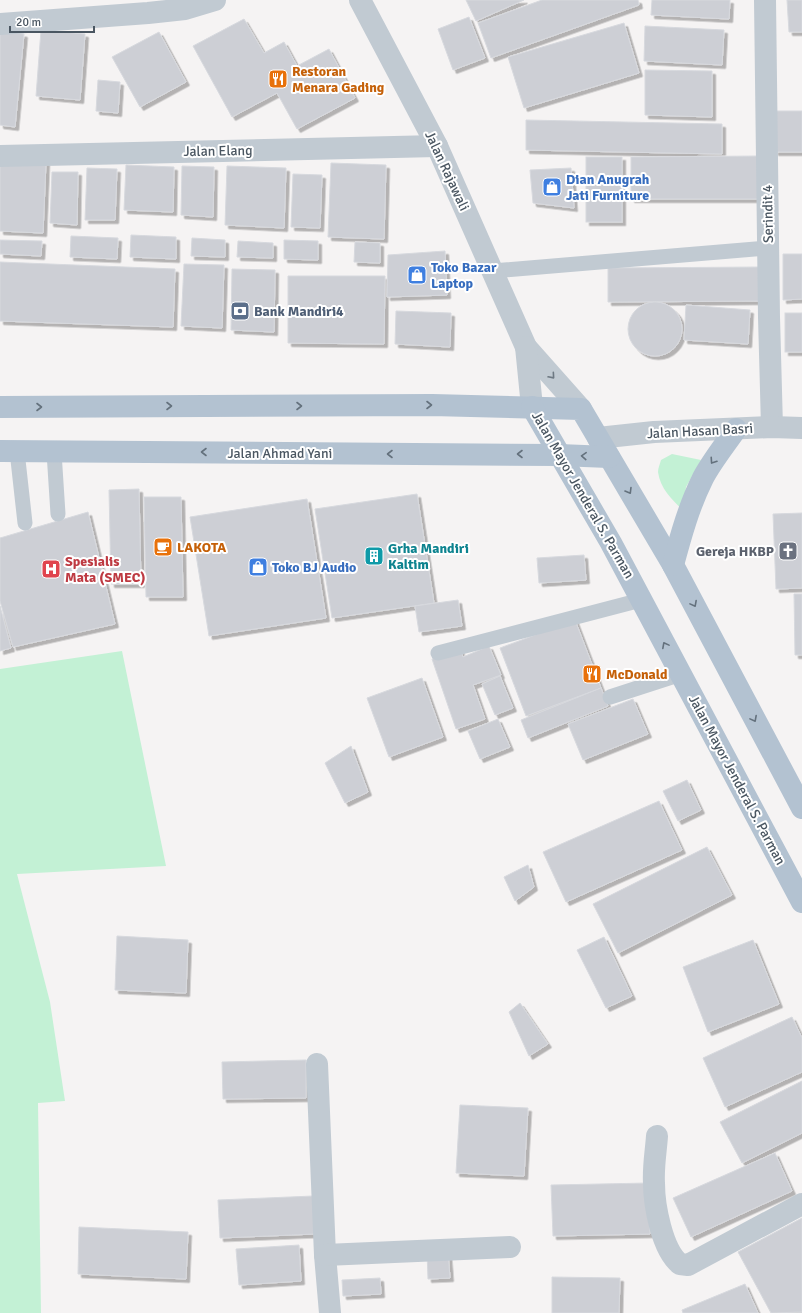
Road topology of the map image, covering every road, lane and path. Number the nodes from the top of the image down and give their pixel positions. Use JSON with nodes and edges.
{"nodes":[{"id":1,"x":215,"y":0,"type":"edge"},
{"id":2,"x":360,"y":0,"type":"edge"},
{"id":3,"x":765,"y":0,"type":"edge"},
{"id":4,"x":0,"y":24,"type":"edge"},
{"id":5,"x":437,"y":146,"type":"junction"},
{"id":6,"x":0,"y":156,"type":"edge"},
{"id":7,"x":768,"y":248,"type":"junction"},
{"id":8,"x":492,"y":271,"type":"junction"},
{"id":9,"x":526,"y":347,"type":"junction"},
{"id":10,"x":0,"y":407,"type":"edge"},
{"id":11,"x":532,"y":407,"type":"junction"},
{"id":12,"x":581,"y":409,"type":"junction"},
{"id":13,"x":772,"y":427,"type":"junction"},
{"id":14,"x":802,"y":428,"type":"edge"},
{"id":15,"x":736,"y":429,"type":"junction"},
{"id":16,"x":598,"y":438,"type":"junction"},
{"id":17,"x":8,"y":451,"type":"edge"},
{"id":18,"x":54,"y":452,"type":"junction"},
{"id":19,"x":559,"y":454,"type":"junction"},
{"id":20,"x":609,"y":457,"type":"junction"},
{"id":21,"x":58,"y":514,"type":"dead end"},
{"id":22,"x":25,"y":523,"type":"dead end"},
{"id":23,"x":673,"y":565,"type":"junction"},
{"id":24,"x":641,"y":600,"type":"junction"},
{"id":25,"x":438,"y":652,"type":"dead end"},
{"id":26,"x":681,"y":674,"type":"junction"},
{"id":27,"x":610,"y":697,"type":"dead end"},
{"id":28,"x":802,"y":808,"type":"edge"},
{"id":29,"x":802,"y":902,"type":"edge"},
{"id":30,"x":317,"y":1064,"type":"dead end"},
{"id":31,"x":658,"y":1136,"type":"dead end"},
{"id":32,"x":802,"y":1204,"type":"edge"},
{"id":33,"x":510,"y":1247,"type":"dead end"},
{"id":34,"x":325,"y":1254,"type":"junction"},
{"id":35,"x":330,"y":1313,"type":"edge"}],
"edges":[{"from":1,"to":4,"type":"street"},
{"from":2,"to":5,"type":"street","name":"Jalan Rajawali"},
{"from":3,"to":7,"type":"street","name":"Serindit 4"},
{"from":5,"to":6,"type":"street","name":"Jalan Elang"},
{"from":5,"to":8,"type":"street","name":"Jalan Rajawali"},
{"from":7,"to":8,"type":"lane"},
{"from":7,"to":13,"type":"street","name":"Serindit 4"},
{"from":8,"to":9,"type":"street","name":"Jalan Rajawali"},
{"from":9,"to":11,"type":"street","name":"Jalan Mayor Jenderal S. Parman"},
{"from":9,"to":12,"type":"street","one_way":true},
{"from":10,"to":11,"type":"main road","one_way":true},
{"from":11,"to":12,"type":"main road"},
{"from":11,"to":19,"type":"main road","name":"Jalan Mayor Jenderal S. Parman"},
{"from":12,"to":16,"type":"main road"},
{"from":13,"to":14,"type":"street","name":"Jalan Hasan Basri"},
{"from":13,"to":15,"type":"street","name":"Jalan Hasan Basri"},
{"from":15,"to":16,"type":"street","name":"Jalan Hasan Basri"},
{"from":15,"to":23,"type":"main road","one_way":true},
{"from":16,"to":20,"type":"main road"},
{"from":17,"to":18,"type":"main road","name":"Jalan Ahmad Yani"},
{"from":17,"to":22,"type":"lane"},
{"from":19,"to":18,"type":"main road","name":"Jalan Ahmad Yani","one_way":true},
{"from":18,"to":21,"type":"lane"},
{"from":20,"to":19,"type":"main road","name":"Jalan Ahmad Yani","one_way":true},
{"from":19,"to":24,"type":"main road","name":"Jalan Mayor Jenderal S. Parman"},
{"from":20,"to":23,"type":"main road","one_way":true},
{"from":23,"to":28,"type":"main road","one_way":true},
{"from":24,"to":25,"type":"lane"},
{"from":26,"to":24,"type":"main road","name":"Jalan Mayor Jenderal S. Parman","one_way":true},
{"from":26,"to":27,"type":"lane"},
{"from":26,"to":29,"type":"main road","name":"Jalan Mayor Jenderal S. Parman"},
{"from":30,"to":34,"type":"street"},
{"from":31,"to":32,"type":"street"},
{"from":33,"to":34,"type":"street"},
{"from":34,"to":35,"type":"street"}]}
